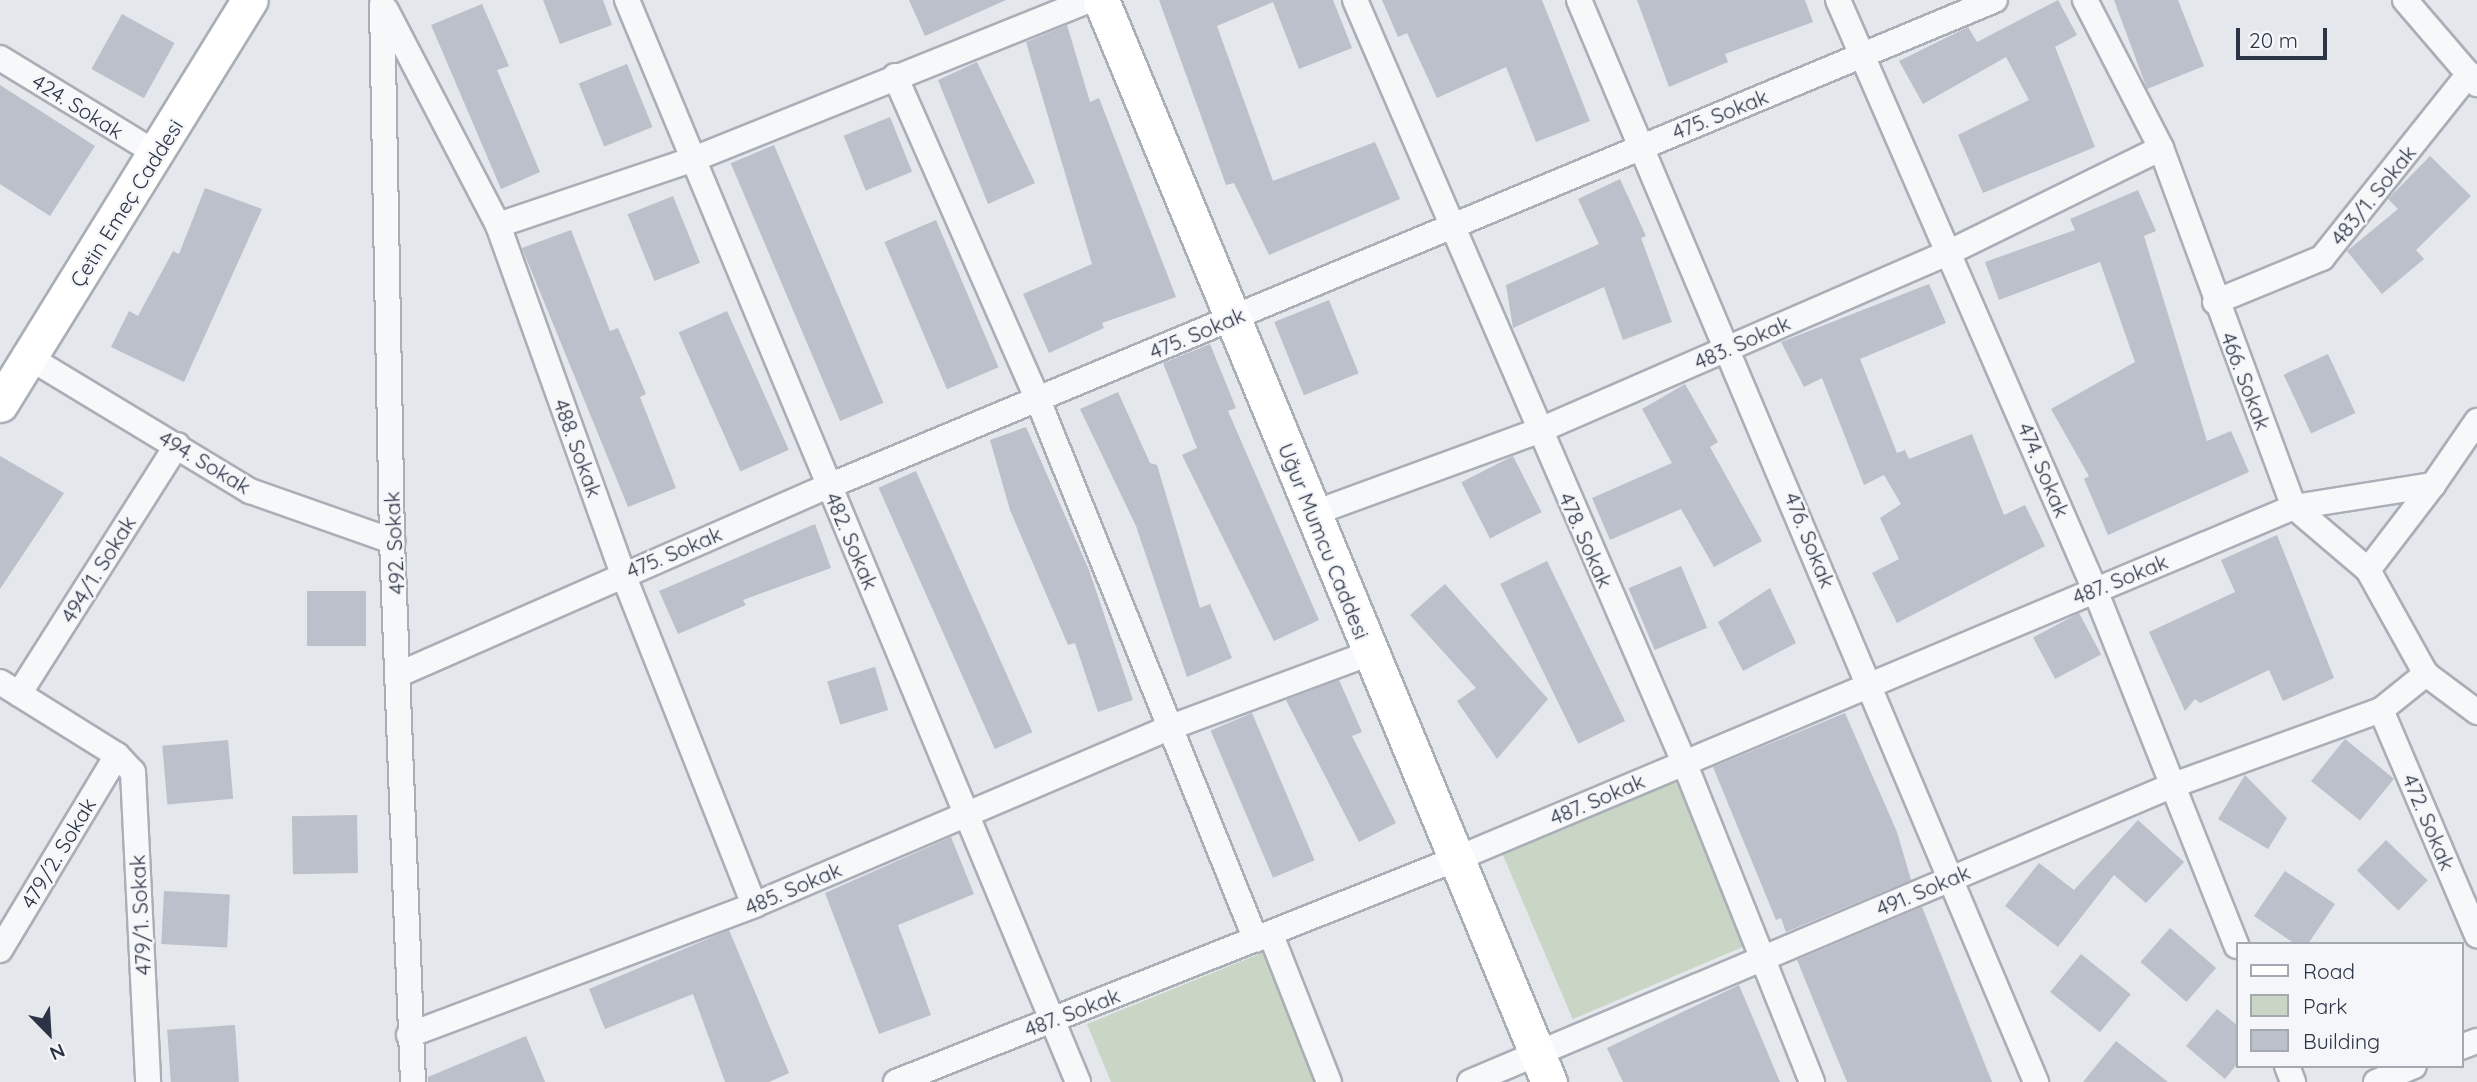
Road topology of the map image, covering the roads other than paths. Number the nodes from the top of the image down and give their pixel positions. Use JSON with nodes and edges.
{"nodes":[{"id":1,"x":250,"y":0,"type":"edge"},
{"id":2,"x":627,"y":0,"type":"edge"},
{"id":3,"x":1090,"y":0,"type":"edge"},
{"id":4,"x":1101,"y":0,"type":"edge"},
{"id":5,"x":1355,"y":0,"type":"edge"},
{"id":6,"x":1580,"y":0,"type":"edge"},
{"id":7,"x":1838,"y":0,"type":"edge"},
{"id":8,"x":1995,"y":0,"type":"edge"},
{"id":9,"x":2085,"y":0,"type":"edge"},
{"id":10,"x":2405,"y":0,"type":"edge"},
{"id":11,"x":381,"y":2,"type":"edge"},
{"id":12,"x":0,"y":58,"type":"edge"},
{"id":13,"x":1862,"y":58,"type":"junction"},
{"id":14,"x":895,"y":76,"type":"junction"},
{"id":15,"x":2473,"y":79,"type":"edge"},
{"id":16,"x":1640,"y":146,"type":"junction"},
{"id":17,"x":2161,"y":148,"type":"junction"},
{"id":18,"x":157,"y":154,"type":"junction"},
{"id":19,"x":694,"y":159,"type":"junction"},
{"id":20,"x":498,"y":225,"type":"junction"},
{"id":21,"x":1450,"y":225,"type":"junction"},
{"id":22,"x":1950,"y":252,"type":"junction"},
{"id":23,"x":2215,"y":302,"type":"junction"},
{"id":24,"x":1233,"y":317,"type":"junction"},
{"id":25,"x":1730,"y":347,"type":"junction"},
{"id":26,"x":30,"y":358,"type":"junction"},
{"id":27,"x":2,"y":395,"type":"edge"},
{"id":28,"x":1038,"y":400,"type":"junction"},
{"id":29,"x":2477,"y":421,"type":"edge"},
{"id":30,"x":1538,"y":431,"type":"junction"},
{"id":31,"x":177,"y":445,"type":"junction"},
{"id":32,"x":2433,"y":485,"type":"junction"},
{"id":33,"x":829,"y":486,"type":"junction"},
{"id":34,"x":2294,"y":507,"type":"junction"},
{"id":35,"x":1314,"y":513,"type":"junction"},
{"id":36,"x":392,"y":541,"type":"junction"},
{"id":37,"x":2368,"y":570,"type":"junction"},
{"id":38,"x":623,"y":574,"type":"junction"},
{"id":39,"x":2095,"y":590,"type":"junction"},
{"id":40,"x":1370,"y":653,"type":"junction"},
{"id":41,"x":402,"y":673,"type":"junction"},
{"id":42,"x":2426,"y":674,"type":"junction"},
{"id":43,"x":1868,"y":682,"type":"junction"},
{"id":44,"x":9,"y":688,"type":"edge"},
{"id":45,"x":2381,"y":710,"type":"junction"},
{"id":46,"x":2477,"y":712,"type":"edge"},
{"id":47,"x":1171,"y":727,"type":"junction"},
{"id":48,"x":117,"y":755,"type":"junction"},
{"id":49,"x":1684,"y":762,"type":"junction"},
{"id":50,"x":2171,"y":786,"type":"junction"},
{"id":51,"x":967,"y":815,"type":"junction"},
{"id":52,"x":1456,"y":859,"type":"junction"},
{"id":53,"x":1951,"y":878,"type":"junction"},
{"id":54,"x":754,"y":905,"type":"junction"},
{"id":55,"x":2477,"y":935,"type":"edge"},
{"id":56,"x":1263,"y":938,"type":"junction"},
{"id":57,"x":2236,"y":944,"type":"edge"},
{"id":58,"x":0,"y":950,"type":"edge"},
{"id":59,"x":1764,"y":959,"type":"junction"},
{"id":60,"x":1052,"y":1020,"type":"junction"},
{"id":61,"x":409,"y":1035,"type":"junction"},
{"id":62,"x":1543,"y":1068,"type":"edge"},
{"id":63,"x":2409,"y":1068,"type":"edge"},
{"id":64,"x":148,"y":1082,"type":"edge"},
{"id":65,"x":413,"y":1082,"type":"edge"},
{"id":66,"x":896,"y":1082,"type":"edge"},
{"id":67,"x":1079,"y":1082,"type":"edge"},
{"id":68,"x":1329,"y":1082,"type":"edge"},
{"id":69,"x":1470,"y":1082,"type":"edge"},
{"id":70,"x":1812,"y":1082,"type":"edge"},
{"id":71,"x":2036,"y":1082,"type":"edge"},
{"id":72,"x":2376,"y":1082,"type":"edge"}],
"edges":[{"from":1,"to":18,"type":"street","name":"Çetin Emeç Caddesi"},
{"from":2,"to":19,"type":"street","name":"482. Sokak"},
{"from":3,"to":14,"type":"street"},
{"from":4,"to":24,"type":"street","name":"Uğur Mumcu Caddesi"},
{"from":5,"to":21,"type":"street","name":"478. Sokak"},
{"from":6,"to":16,"type":"street","name":"476. Sokak"},
{"from":7,"to":13,"type":"street","name":"474. Sokak"},
{"from":8,"to":13,"type":"street","name":"475. Sokak"},
{"from":9,"to":17,"type":"street","name":"466. Sokak"},
{"from":10,"to":15,"type":"street"},
{"from":11,"to":20,"type":"street","name":"488. Sokak"},
{"from":11,"to":36,"type":"street","name":"492. Sokak"},
{"from":12,"to":18,"type":"street","name":"424. Sokak"},
{"from":13,"to":16,"type":"street","name":"475. Sokak"},
{"from":13,"to":22,"type":"street","name":"474. Sokak"},
{"from":14,"to":19,"type":"street"},
{"from":14,"to":28,"type":"street"},
{"from":15,"to":23,"type":"street","name":"483/1. Sokak"},
{"from":16,"to":21,"type":"street","name":"475. Sokak"},
{"from":16,"to":25,"type":"street","name":"476. Sokak"},
{"from":17,"to":22,"type":"street","name":"483. Sokak"},
{"from":17,"to":23,"type":"street","name":"466. Sokak"},
{"from":18,"to":26,"type":"street","name":"Çetin Emeç Caddesi"},
{"from":19,"to":20,"type":"street"},
{"from":19,"to":33,"type":"street","name":"482. Sokak"},
{"from":20,"to":38,"type":"street","name":"488. Sokak"},
{"from":21,"to":24,"type":"street","name":"475. Sokak"},
{"from":21,"to":30,"type":"street","name":"478. Sokak"},
{"from":22,"to":25,"type":"street","name":"483. Sokak"},
{"from":22,"to":39,"type":"street","name":"474. Sokak"},
{"from":23,"to":34,"type":"street","name":"466. Sokak"},
{"from":24,"to":28,"type":"street","name":"475. Sokak"},
{"from":24,"to":35,"type":"street","name":"Uğur Mumcu Caddesi"},
{"from":25,"to":30,"type":"street","name":"483. Sokak"},
{"from":25,"to":43,"type":"street","name":"476. Sokak"},
{"from":26,"to":27,"type":"street","name":"Çetin Emeç Caddesi"},
{"from":26,"to":31,"type":"street","name":"494. Sokak"},
{"from":28,"to":33,"type":"street","name":"475. Sokak"},
{"from":28,"to":47,"type":"street"},
{"from":29,"to":32,"type":"street"},
{"from":30,"to":35,"type":"street","name":"483. Sokak"},
{"from":30,"to":49,"type":"street","name":"478. Sokak"},
{"from":31,"to":36,"type":"street","name":"494. Sokak"},
{"from":31,"to":44,"type":"street","name":"494/1. Sokak"},
{"from":32,"to":34,"type":"street","name":"487. Sokak"},
{"from":32,"to":37,"type":"street"},
{"from":33,"to":38,"type":"street","name":"475. Sokak"},
{"from":33,"to":51,"type":"street","name":"482. Sokak"},
{"from":34,"to":37,"type":"street","name":"466. Sokak"},
{"from":34,"to":39,"type":"street","name":"487. Sokak"},
{"from":35,"to":40,"type":"street","name":"Uğur Mumcu Caddesi"},
{"from":36,"to":41,"type":"street","name":"492. Sokak"},
{"from":37,"to":42,"type":"street","name":"466. Sokak"},
{"from":38,"to":41,"type":"street","name":"475. Sokak"},
{"from":38,"to":54,"type":"street","name":"488. Sokak"},
{"from":39,"to":43,"type":"street","name":"487. Sokak"},
{"from":39,"to":50,"type":"street","name":"474. Sokak"},
{"from":40,"to":47,"type":"street","name":"485. Sokak"},
{"from":40,"to":52,"type":"street","name":"Uğur Mumcu Caddesi"},
{"from":41,"to":61,"type":"street","name":"492. Sokak"},
{"from":42,"to":45,"type":"street","name":"491. Sokak"},
{"from":42,"to":46,"type":"street","name":"466. Sokak"},
{"from":43,"to":49,"type":"street","name":"487. Sokak"},
{"from":43,"to":53,"type":"street","name":"476. Sokak"},
{"from":44,"to":48,"type":"street"},
{"from":45,"to":50,"type":"street","name":"491. Sokak"},
{"from":45,"to":55,"type":"street","name":"472. Sokak"},
{"from":47,"to":51,"type":"street","name":"485. Sokak"},
{"from":47,"to":56,"type":"street"},
{"from":48,"to":58,"type":"street","name":"479/2. Sokak"},
{"from":48,"to":64,"type":"street","name":"479/1. Sokak"},
{"from":49,"to":52,"type":"street","name":"487. Sokak"},
{"from":49,"to":59,"type":"street","name":"478. Sokak"},
{"from":50,"to":53,"type":"street","name":"491. Sokak"},
{"from":50,"to":57,"type":"street","name":"474. Sokak"},
{"from":51,"to":54,"type":"street","name":"485. Sokak"},
{"from":51,"to":60,"type":"street","name":"482. Sokak"},
{"from":52,"to":56,"type":"street","name":"487. Sokak"},
{"from":52,"to":62,"type":"street","name":"Uğur Mumcu Caddesi"},
{"from":53,"to":59,"type":"street","name":"491. Sokak"},
{"from":53,"to":71,"type":"street","name":"476. Sokak"},
{"from":54,"to":61,"type":"street","name":"485. Sokak"},
{"from":56,"to":60,"type":"street","name":"487. Sokak"},
{"from":56,"to":68,"type":"street"},
{"from":59,"to":62,"type":"street","name":"491. Sokak"},
{"from":59,"to":70,"type":"street","name":"478. Sokak"},
{"from":60,"to":66,"type":"street","name":"487. Sokak"},
{"from":60,"to":67,"type":"street","name":"482. Sokak"},
{"from":61,"to":65,"type":"street","name":"492. Sokak"},
{"from":62,"to":69,"type":"street","name":"491. Sokak"},
{"from":63,"to":72,"type":"street"}]}
